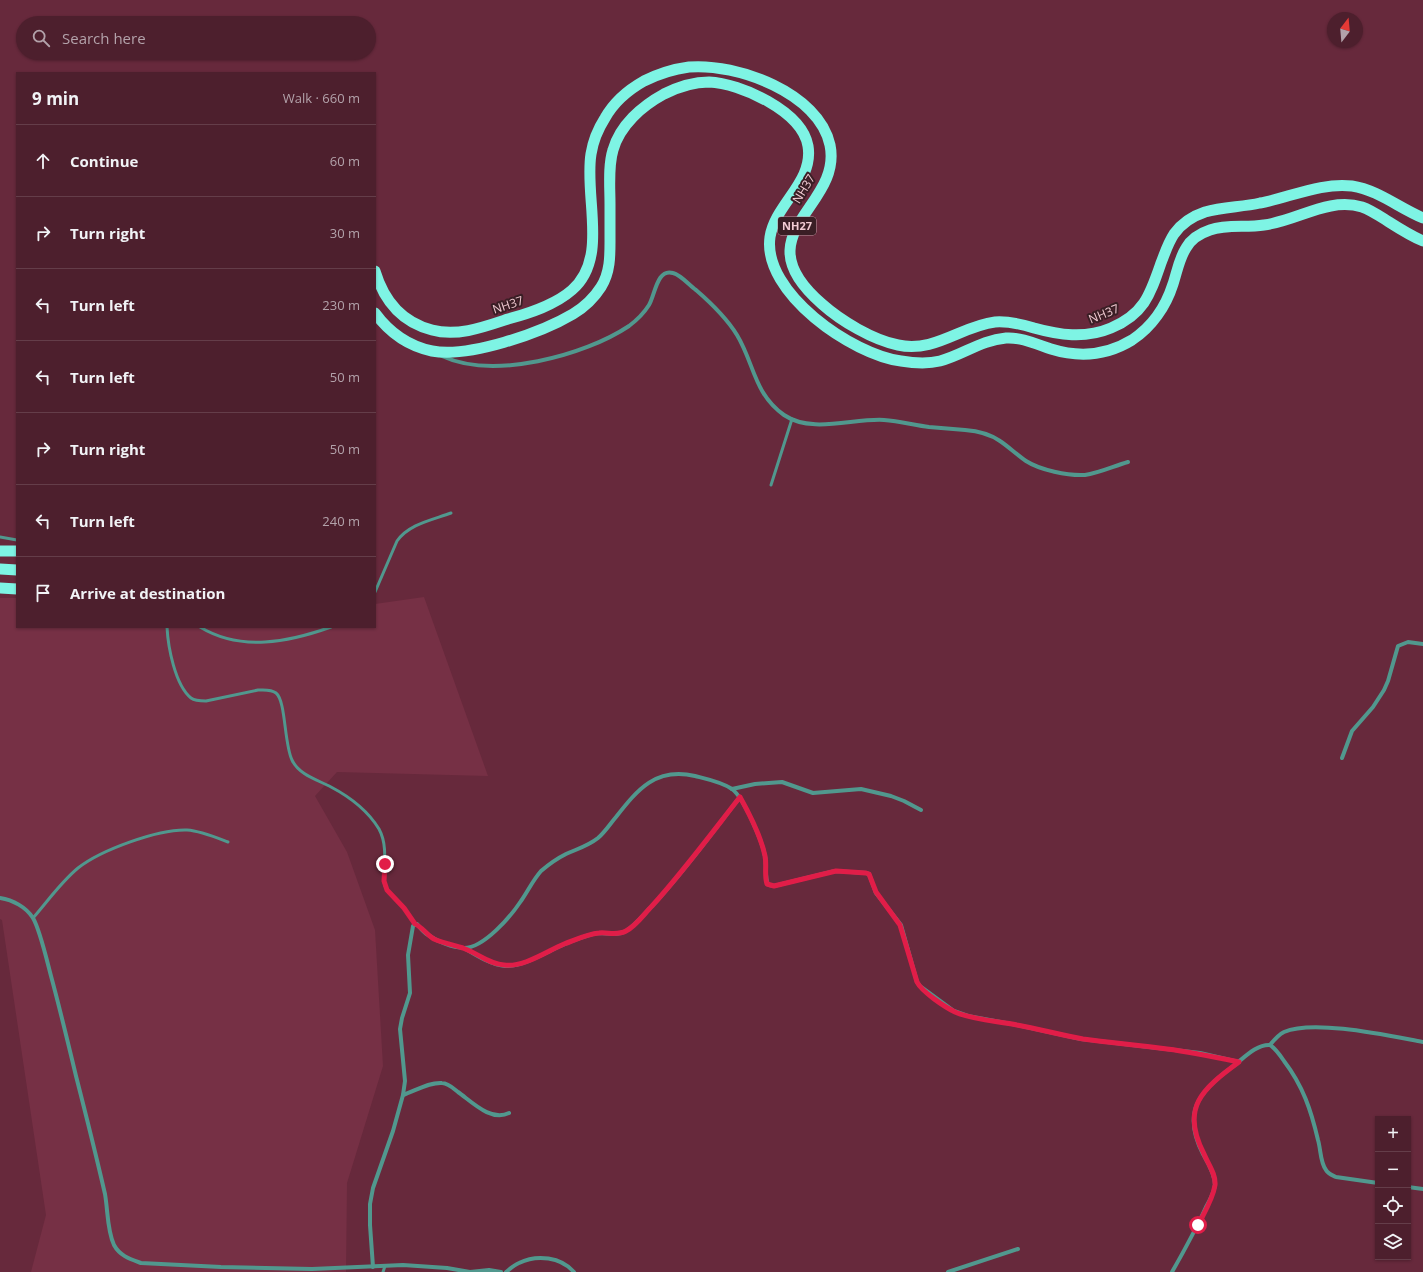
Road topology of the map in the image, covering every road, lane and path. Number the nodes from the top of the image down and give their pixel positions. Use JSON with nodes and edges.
{"nodes":[{"id":1,"x":1423,"y":218,"type":"edge"},
{"id":2,"x":1423,"y":241,"type":"edge"},
{"id":3,"x":376,"y":274,"type":"edge"},
{"id":4,"x":376,"y":314,"type":"edge"},
{"id":5,"x":433,"y":351,"type":"junction"},
{"id":6,"x":792,"y":419,"type":"junction"},
{"id":7,"x":1128,"y":462,"type":"dead end"},
{"id":8,"x":770,"y":485,"type":"dead end"},
{"id":9,"x":451,"y":513,"type":"dead end"},
{"id":10,"x":0,"y":537,"type":"edge"},
{"id":11,"x":16,"y":540,"type":"edge"},
{"id":12,"x":0,"y":550,"type":"edge"},
{"id":13,"x":16,"y":551,"type":"edge"},
{"id":14,"x":0,"y":569,"type":"edge"},
{"id":15,"x":16,"y":570,"type":"edge"},
{"id":16,"x":0,"y":588,"type":"edge"},
{"id":17,"x":16,"y":589,"type":"edge"},
{"id":18,"x":376,"y":590,"type":"edge"},
{"id":19,"x":167,"y":628,"type":"edge"},
{"id":20,"x":202,"y":628,"type":"edge"},
{"id":21,"x":328,"y":628,"type":"edge"},
{"id":22,"x":1423,"y":644,"type":"edge"},
{"id":23,"x":1342,"y":758,"type":"dead end"},
{"id":24,"x":732,"y":789,"type":"junction"},
{"id":25,"x":740,"y":797,"type":"junction"},
{"id":26,"x":921,"y":810,"type":"dead end"},
{"id":27,"x":228,"y":842,"type":"dead end"},
{"id":28,"x":0,"y":898,"type":"edge"},
{"id":29,"x":33,"y":918,"type":"junction"},
{"id":30,"x":415,"y":924,"type":"junction"},
{"id":31,"x":463,"y":948,"type":"junction"},
{"id":32,"x":1423,"y":1042,"type":"edge"},
{"id":33,"x":1270,"y":1045,"type":"junction"},
{"id":34,"x":1239,"y":1062,"type":"junction"},
{"id":35,"x":403,"y":1095,"type":"junction"},
{"id":36,"x":509,"y":1113,"type":"dead end"},
{"id":37,"x":1375,"y":1183,"type":"edge"},
{"id":38,"x":1411,"y":1187,"type":"edge"},
{"id":39,"x":1423,"y":1189,"type":"edge"},
{"id":40,"x":1018,"y":1250,"type":"dead end"},
{"id":41,"x":385,"y":1266,"type":"junction"},
{"id":42,"x":373,"y":1267,"type":"junction"},
{"id":43,"x":383,"y":1272,"type":"edge"},
{"id":44,"x":501,"y":1272,"type":"edge"},
{"id":45,"x":506,"y":1272,"type":"edge"},
{"id":46,"x":574,"y":1272,"type":"edge"},
{"id":47,"x":948,"y":1272,"type":"edge"},
{"id":48,"x":1172,"y":1272,"type":"edge"}],
"edges":[{"from":1,"to":3,"type":"highway","name":"NH37","number":"NH27"},
{"from":2,"to":5,"type":"highway","name":"NH37","number":"NH27"},
{"from":4,"to":5,"type":"highway","name":"NH37","number":"NH27"},
{"from":5,"to":6,"type":"street"},
{"from":6,"to":7,"type":"street"},
{"from":6,"to":8,"type":"lane"},
{"from":9,"to":18,"type":"lane"},
{"from":10,"to":11,"type":"lane"},
{"from":12,"to":13,"type":"highway"},
{"from":14,"to":15,"type":"highway"},
{"from":16,"to":17,"type":"highway"},
{"from":19,"to":30,"type":"lane"},
{"from":20,"to":21,"type":"lane"},
{"from":22,"to":23,"type":"street"},
{"from":24,"to":25,"type":"street"},
{"from":24,"to":26,"type":"street"},
{"from":24,"to":31,"type":"street"},
{"from":25,"to":31,"type":"street"},
{"from":25,"to":34,"type":"street"},
{"from":27,"to":29,"type":"lane"},
{"from":28,"to":29,"type":"street"},
{"from":29,"to":42,"type":"street"},
{"from":30,"to":31,"type":"street"},
{"from":30,"to":35,"type":"street"},
{"from":32,"to":33,"type":"street"},
{"from":33,"to":34,"type":"street"},
{"from":33,"to":37,"type":"street"},
{"from":34,"to":48,"type":"street"},
{"from":35,"to":36,"type":"street"},
{"from":35,"to":42,"type":"street"},
{"from":38,"to":39,"type":"street"},
{"from":40,"to":47,"type":"street"},
{"from":41,"to":42,"type":"street"},
{"from":41,"to":43,"type":"lane"},
{"from":41,"to":44,"type":"street"},
{"from":45,"to":46,"type":"street"}]}
